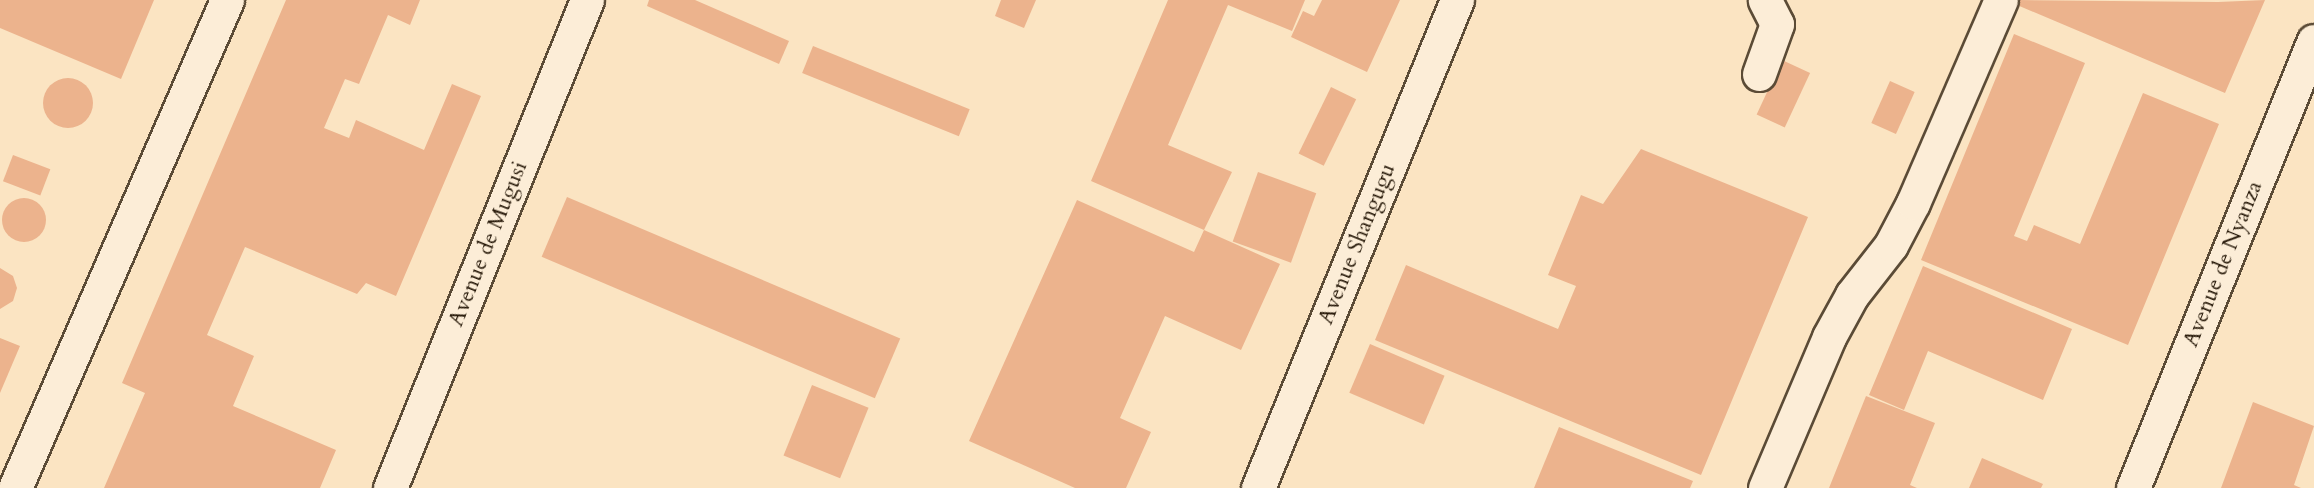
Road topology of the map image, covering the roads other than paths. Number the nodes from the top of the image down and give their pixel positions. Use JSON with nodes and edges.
{"nodes":[{"id":1,"x":227,"y":0,"type":"edge"},
{"id":2,"x":587,"y":0,"type":"edge"},
{"id":3,"x":1456,"y":0,"type":"edge"},
{"id":4,"x":1765,"y":0,"type":"edge"},
{"id":5,"x":2001,"y":0,"type":"edge"},
{"id":6,"x":2314,"y":40,"type":"edge"},
{"id":7,"x":1760,"y":74,"type":"dead end"},
{"id":8,"x":15,"y":488,"type":"edge"},
{"id":9,"x":390,"y":488,"type":"edge"},
{"id":10,"x":1258,"y":488,"type":"edge"},
{"id":11,"x":1765,"y":488,"type":"edge"},
{"id":12,"x":2133,"y":488,"type":"edge"}],
"edges":[{"from":1,"to":8,"type":"street"},
{"from":2,"to":9,"type":"street","name":"Avenue de Mugusi"},
{"from":3,"to":10,"type":"street","name":"Avenue Shangugu"},
{"from":4,"to":7,"type":"street"},
{"from":5,"to":11,"type":"street"},
{"from":6,"to":12,"type":"street","name":"Avenue de Nyanza"}]}
